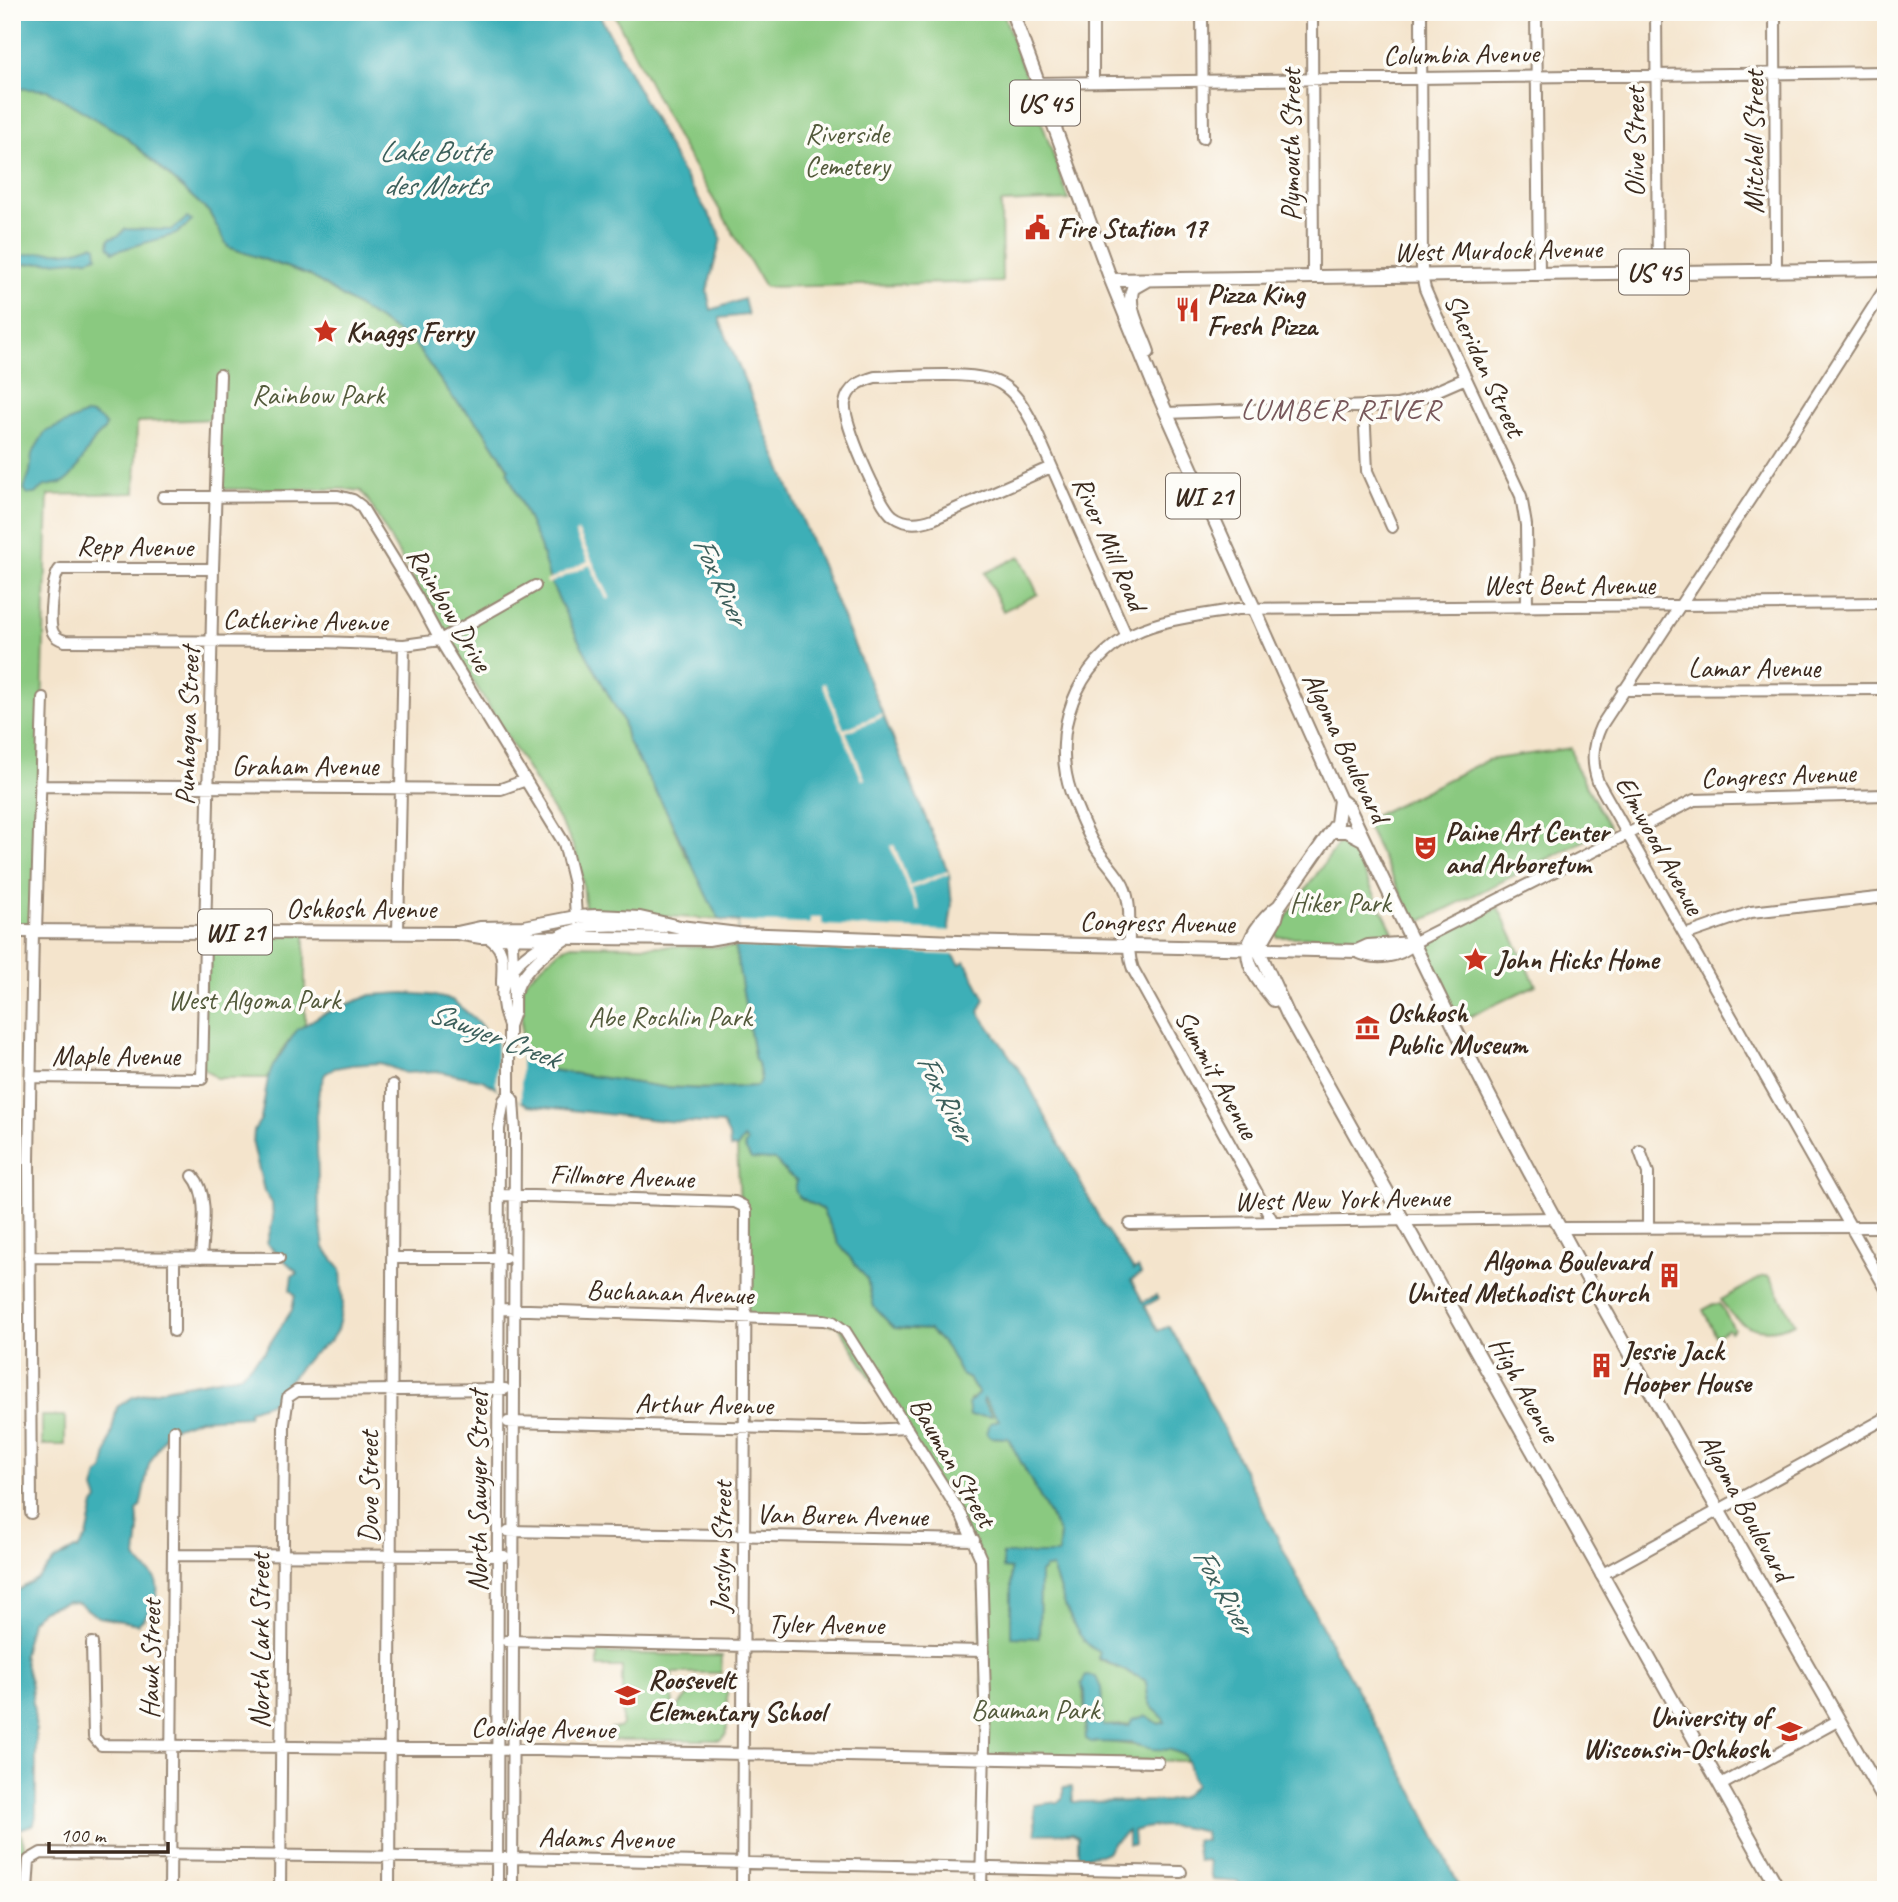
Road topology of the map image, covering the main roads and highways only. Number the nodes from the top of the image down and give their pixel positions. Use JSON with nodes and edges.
{"nodes":[{"id":1,"x":1012,"y":12,"type":"edge"},
{"id":2,"x":1886,"y":269,"type":"edge"},
{"id":3,"x":1147,"y":279,"type":"junction"},
{"id":4,"x":1111,"y":280,"type":"junction"},
{"id":5,"x":1153,"y":383,"type":"junction"},
{"id":6,"x":1340,"y":800,"type":"junction"},
{"id":7,"x":1332,"y":831,"type":"junction"},
{"id":8,"x":1364,"y":840,"type":"junction"},
{"id":9,"x":12,"y":931,"type":"edge"},
{"id":10,"x":457,"y":933,"type":"junction"},
{"id":11,"x":507,"y":933,"type":"junction"},
{"id":12,"x":738,"y":934,"type":"junction"},
{"id":13,"x":957,"y":942,"type":"joint"},
{"id":14,"x":1413,"y":943,"type":"junction"},
{"id":15,"x":1252,"y":949,"type":"junction"},
{"id":16,"x":1886,"y":1803,"type":"edge"},
{"id":17,"x":1779,"y":1890,"type":"edge"}],
"edges":[{"from":1,"to":4,"type":"main road","name":"Algoma Boulevard","number":"US 45"},
{"from":2,"to":3,"type":"main road","name":"West Murdock Avenue","number":"US 45"},
{"from":3,"to":4,"type":"main road","name":"West Murdock Avenue","number":"US 45"},
{"from":3,"to":5,"type":"main road"},
{"from":4,"to":5,"type":"main road","name":"Algoma Boulevard","number":"WI 21"},
{"from":5,"to":6,"type":"main road","name":"Algoma Boulevard","number":"WI 21"},
{"from":6,"to":7,"type":"main road"},
{"from":6,"to":8,"type":"main road","name":"Algoma Boulevard","number":"WI 21"},
{"from":7,"to":8,"type":"main road"},
{"from":7,"to":15,"type":"main road"},
{"from":8,"to":14,"type":"main road","name":"Algoma Boulevard","number":"WI 21"},
{"from":9,"to":10,"type":"main road","name":"Oshkosh Avenue","number":"WI 21"},
{"from":10,"to":11,"type":"main road","name":"Oshkosh Avenue","number":"WI 21"},
{"from":10,"to":11,"type":"main road","name":"Oshkosh Avenue","number":"WI 21"},
{"from":11,"to":12,"type":"main road","name":"Oshkosh Avenue","number":"WI 21"},
{"from":11,"to":12,"type":"main road","name":"Oshkosh Avenue","number":"WI 21"},
{"from":12,"to":13,"type":"main road","name":"Oshkosh Avenue","number":"WI 21"},
{"from":13,"to":15,"type":"main road","name":"Congress Avenue","number":"WI 21"},
{"from":14,"to":15,"type":"main road","name":"Congress Avenue","number":"WI 21"},
{"from":14,"to":16,"type":"main road","name":"Algoma Boulevard"},
{"from":15,"to":17,"type":"main road","name":"High Avenue"}]}
